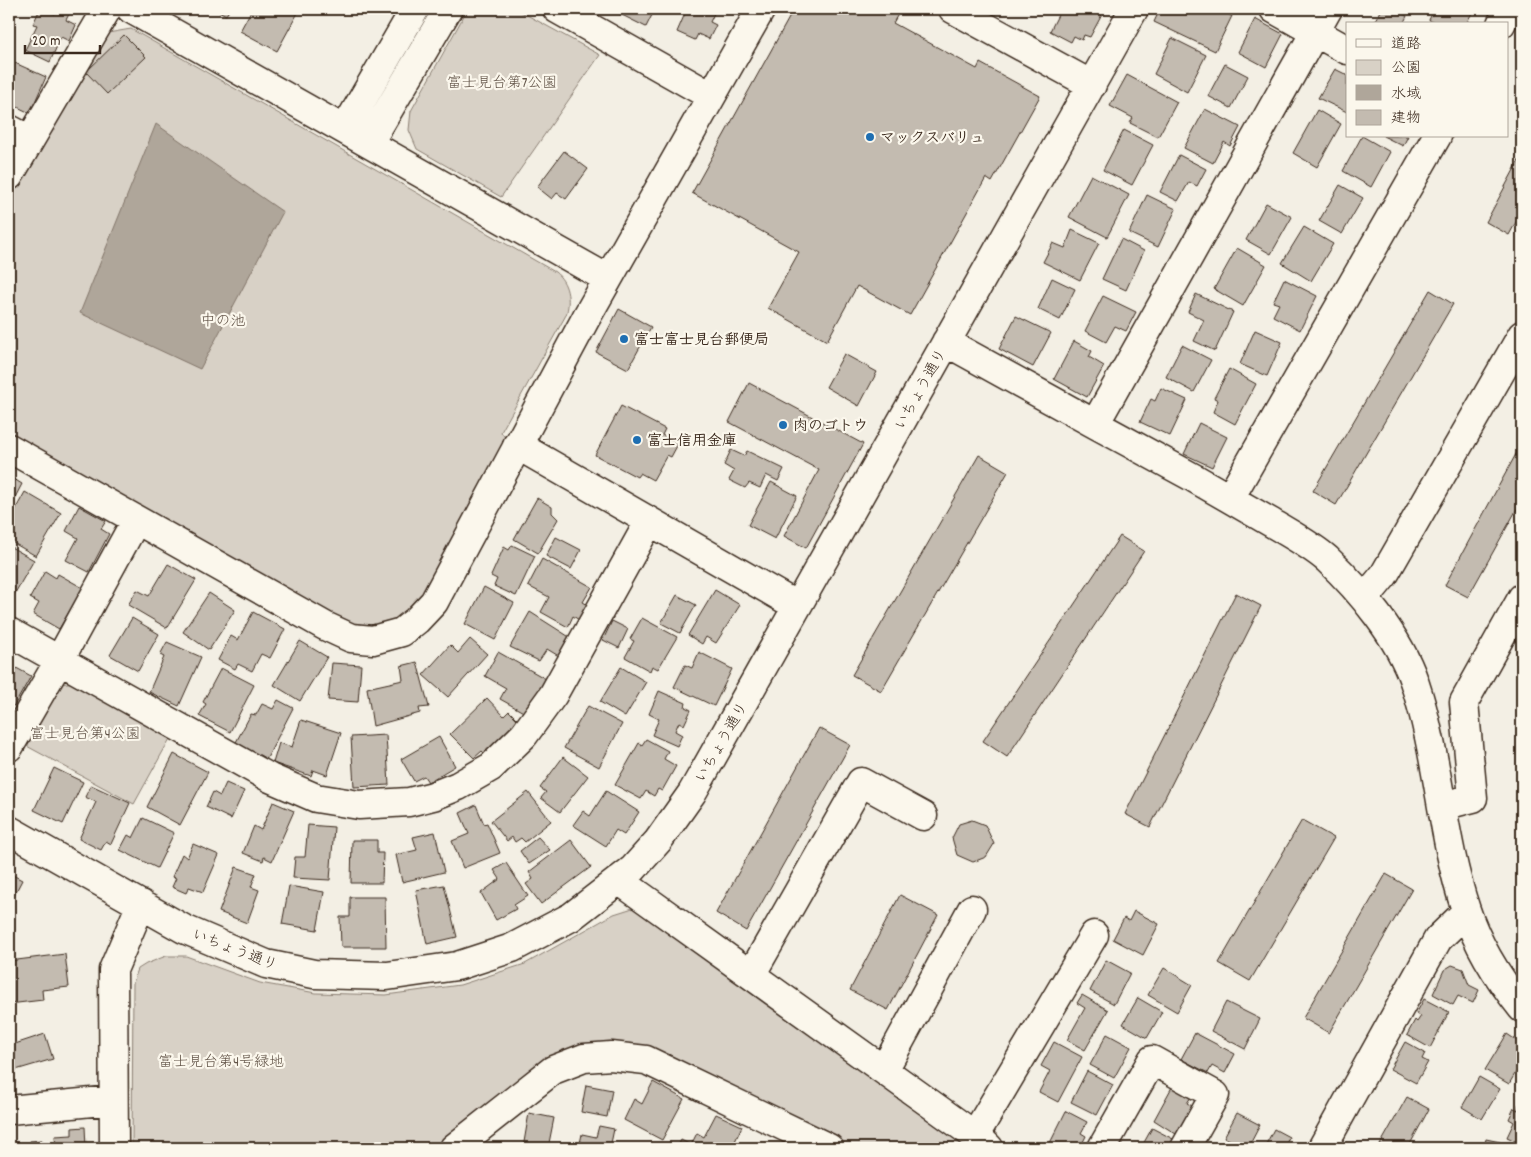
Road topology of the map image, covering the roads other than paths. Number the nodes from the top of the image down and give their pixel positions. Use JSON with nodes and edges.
{"nodes":[{"id":1,"x":107,"y":9,"type":"edge"},
{"id":2,"x":132,"y":9,"type":"edge"},
{"id":3,"x":415,"y":9,"type":"edge"},
{"id":4,"x":448,"y":9,"type":"edge"},
{"id":5,"x":557,"y":9,"type":"edge"},
{"id":6,"x":761,"y":9,"type":"edge"},
{"id":7,"x":954,"y":9,"type":"edge"},
{"id":8,"x":1134,"y":9,"type":"edge"},
{"id":9,"x":1274,"y":9,"type":"edge"},
{"id":10,"x":1328,"y":9,"type":"edge"},
{"id":11,"x":1509,"y":9,"type":"edge"},
{"id":12,"x":1502,"y":22,"type":"edge"},
{"id":13,"x":1315,"y":32,"type":"junction"},
{"id":14,"x":1346,"y":49,"type":"edge"},
{"id":15,"x":1092,"y":85,"type":"junction"},
{"id":16,"x":711,"y":96,"type":"junction"},
{"id":17,"x":345,"y":129,"type":"junction"},
{"id":18,"x":19,"y":135,"type":"edge"},
{"id":19,"x":1435,"y":138,"type":"edge"},
{"id":20,"x":369,"y":143,"type":"junction"},
{"id":21,"x":9,"y":176,"type":"edge"},
{"id":22,"x":608,"y":279,"type":"junction"},
{"id":23,"x":1522,"y":335,"type":"edge"},
{"id":24,"x":946,"y":342,"type":"junction"},
{"id":25,"x":1095,"y":424,"type":"junction"},
{"id":26,"x":517,"y":445,"type":"junction"},
{"id":27,"x":9,"y":448,"type":"edge"},
{"id":28,"x":1230,"y":498,"type":"junction"},
{"id":29,"x":136,"y":520,"type":"junction"},
{"id":30,"x":649,"y":522,"type":"junction"},
{"id":31,"x":1365,"y":598,"type":"junction"},
{"id":32,"x":1522,"y":598,"type":"edge"},
{"id":33,"x":797,"y":606,"type":"junction"},
{"id":34,"x":9,"y":632,"type":"edge"},
{"id":35,"x":59,"y":660,"type":"junction"},
{"id":36,"x":9,"y":747,"type":"edge"},
{"id":37,"x":1442,"y":806,"type":"junction"},
{"id":38,"x":923,"y":816,"type":"dead end"},
{"id":39,"x":9,"y":830,"type":"edge"},
{"id":40,"x":620,"y":880,"type":"junction"},
{"id":41,"x":141,"y":904,"type":"junction"},
{"id":42,"x":972,"y":909,"type":"dead end"},
{"id":43,"x":1466,"y":912,"type":"junction"},
{"id":44,"x":1094,"y":935,"type":"dead end"},
{"id":45,"x":751,"y":975,"type":"junction"},
{"id":46,"x":1522,"y":1008,"type":"edge"},
{"id":47,"x":884,"y":1070,"type":"junction"},
{"id":48,"x":113,"y":1100,"type":"junction"},
{"id":49,"x":9,"y":1110,"type":"edge"},
{"id":50,"x":982,"y":1142,"type":"edge"},
{"id":51,"x":114,"y":1148,"type":"edge"},
{"id":52,"x":454,"y":1148,"type":"edge"},
{"id":53,"x":829,"y":1148,"type":"edge"},
{"id":54,"x":1102,"y":1148,"type":"edge"},
{"id":55,"x":1185,"y":1148,"type":"edge"},
{"id":56,"x":1322,"y":1148,"type":"edge"}],
"edges":[{"from":1,"to":18,"type":"street"},
{"from":2,"to":17,"type":"street"},
{"from":3,"to":17,"type":"street"},
{"from":4,"to":20,"type":"street"},
{"from":5,"to":16,"type":"street"},
{"from":6,"to":16,"type":"street"},
{"from":7,"to":15,"type":"street"},
{"from":8,"to":15,"type":"street","name":"いちょう通り"},
{"from":9,"to":13,"type":"street"},
{"from":10,"to":13,"type":"street"},
{"from":11,"to":12,"type":"street"},
{"from":13,"to":14,"type":"street"},
{"from":13,"to":25,"type":"street"},
{"from":15,"to":24,"type":"street","name":"いちょう通り"},
{"from":16,"to":22,"type":"street"},
{"from":17,"to":20,"type":"street"},
{"from":18,"to":21,"type":"street"},
{"from":19,"to":28,"type":"street"},
{"from":20,"to":22,"type":"street"},
{"from":22,"to":26,"type":"street"},
{"from":23,"to":31,"type":"street"},
{"from":24,"to":25,"type":"street"},
{"from":24,"to":33,"type":"street","name":"いちょう通り"},
{"from":25,"to":28,"type":"street"},
{"from":26,"to":29,"type":"street"},
{"from":26,"to":30,"type":"street"},
{"from":27,"to":29,"type":"street"},
{"from":28,"to":31,"type":"street"},
{"from":29,"to":35,"type":"street"},
{"from":30,"to":33,"type":"street"},
{"from":30,"to":35,"type":"street"},
{"from":31,"to":37,"type":"street"},
{"from":32,"to":37,"type":"street"},
{"from":33,"to":40,"type":"street","name":"いちょう通り"},
{"from":34,"to":35,"type":"street"},
{"from":35,"to":36,"type":"street"},
{"from":37,"to":43,"type":"street"},
{"from":38,"to":45,"type":"street"},
{"from":39,"to":41,"type":"street","name":"いちょう通り"},
{"from":40,"to":41,"type":"street","name":"いちょう通り"},
{"from":40,"to":45,"type":"street"},
{"from":41,"to":48,"type":"street"},
{"from":42,"to":47,"type":"street"},
{"from":43,"to":46,"type":"street"},
{"from":43,"to":56,"type":"street"},
{"from":44,"to":50,"type":"street"},
{"from":45,"to":47,"type":"street"},
{"from":47,"to":50,"type":"street"},
{"from":48,"to":49,"type":"street"},
{"from":48,"to":51,"type":"street"},
{"from":52,"to":53,"type":"street"},
{"from":54,"to":55,"type":"street"}]}
